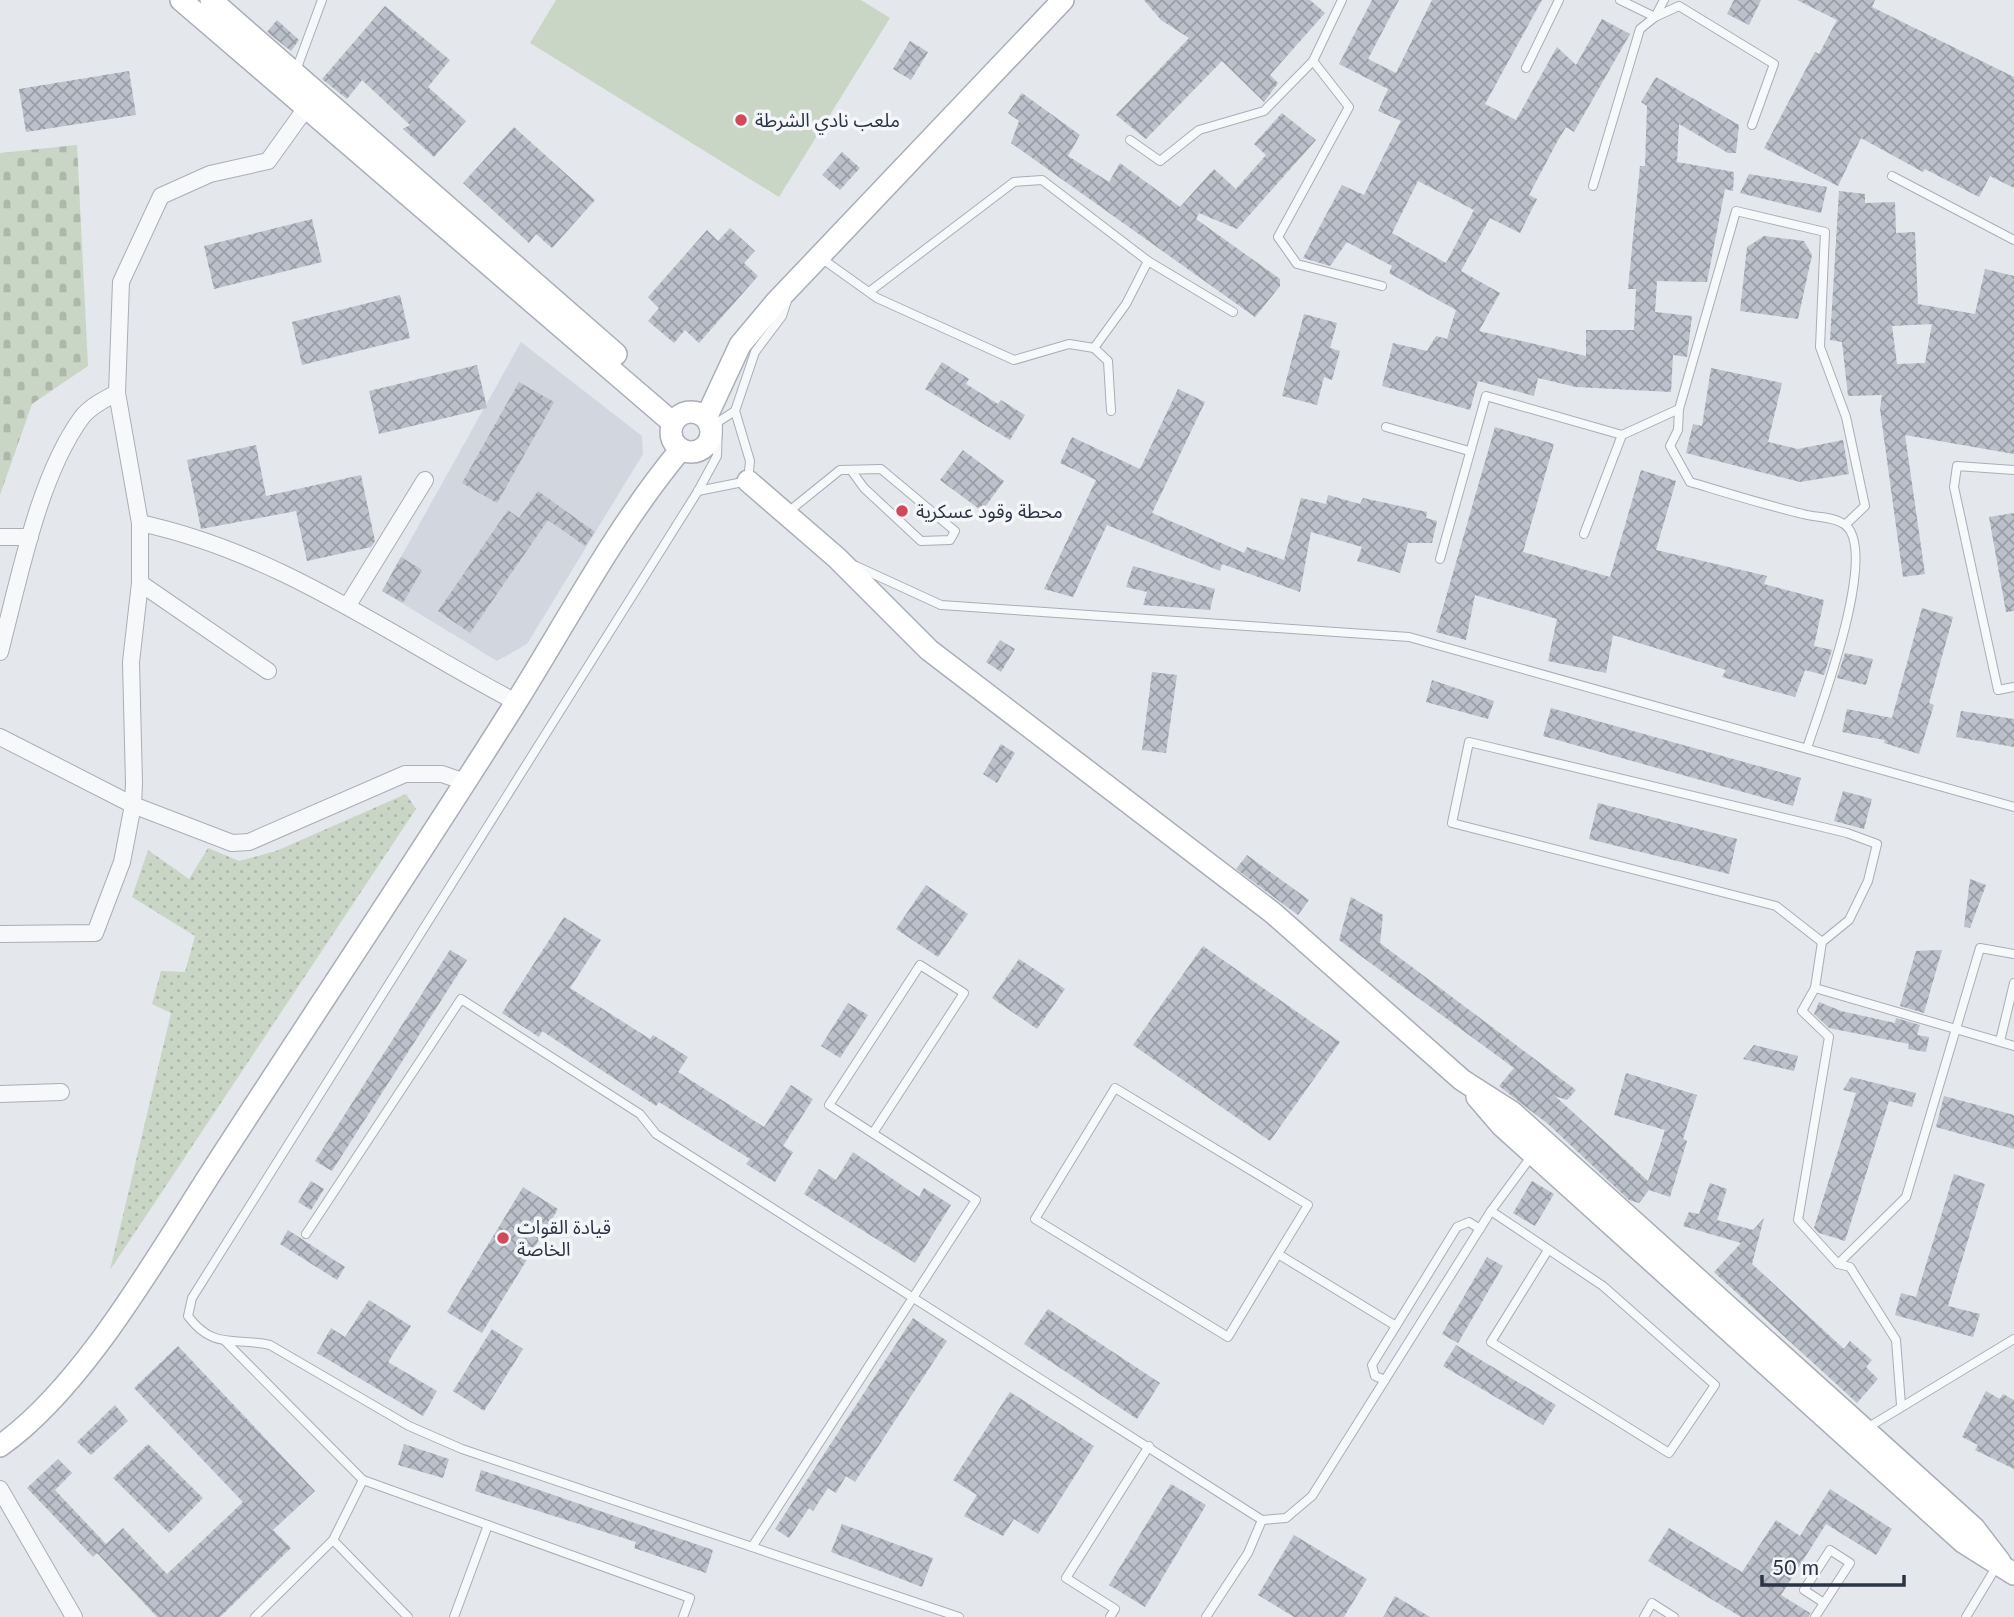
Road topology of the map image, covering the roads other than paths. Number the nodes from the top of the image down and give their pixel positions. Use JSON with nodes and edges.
{"nodes":[{"id":1,"x":181,"y":0,"type":"edge"},
{"id":2,"x":211,"y":0,"type":"edge"},
{"id":3,"x":322,"y":0,"type":"edge"},
{"id":4,"x":1063,"y":0,"type":"edge"},
{"id":5,"x":1342,"y":0,"type":"edge"},
{"id":6,"x":1559,"y":0,"type":"edge"},
{"id":7,"x":1620,"y":0,"type":"edge"},
{"id":8,"x":1664,"y":0,"type":"edge"},
{"id":9,"x":1655,"y":17,"type":"junction"},
{"id":10,"x":1313,"y":61,"type":"junction"},
{"id":11,"x":1525,"y":68,"type":"dead end"},
{"id":12,"x":295,"y":74,"type":"junction"},
{"id":13,"x":306,"y":108,"type":"junction"},
{"id":14,"x":1752,"y":125,"type":"dead end"},
{"id":15,"x":1130,"y":140,"type":"dead end"},
{"id":16,"x":1892,"y":176,"type":"dead end"},
{"id":17,"x":1593,"y":186,"type":"dead end"},
{"id":18,"x":2014,"y":240,"type":"edge"},
{"id":19,"x":818,"y":256,"type":"junction"},
{"id":20,"x":1148,"y":261,"type":"junction"},
{"id":21,"x":793,"y":284,"type":"junction"},
{"id":22,"x":1382,"y":286,"type":"dead end"},
{"id":23,"x":869,"y":292,"type":"junction"},
{"id":24,"x":1233,"y":312,"type":"dead end"},
{"id":25,"x":1094,"y":348,"type":"junction"},
{"id":26,"x":117,"y":393,"type":"junction"},
{"id":27,"x":1679,"y":409,"type":"junction"},
{"id":28,"x":735,"y":411,"type":"junction"},
{"id":29,"x":1111,"y":411,"type":"dead end"},
{"id":30,"x":678,"y":418,"type":"junction"},
{"id":31,"x":711,"y":422,"type":"junction"},
{"id":32,"x":1387,"y":427,"type":"dead end"},
{"id":33,"x":1622,"y":435,"type":"junction"},
{"id":34,"x":681,"y":449,"type":"junction"},
{"id":35,"x":1469,"y":451,"type":"junction"},
{"id":36,"x":852,"y":470,"type":"junction"},
{"id":37,"x":2014,"y":470,"type":"edge"},
{"id":38,"x":425,"y":480,"type":"dead end"},
{"id":39,"x":748,"y":481,"type":"junction"},
{"id":40,"x":698,"y":491,"type":"junction"},
{"id":41,"x":786,"y":514,"type":"junction"},
{"id":42,"x":140,"y":523,"type":"junction"},
{"id":43,"x":1846,"y":524,"type":"junction"},
{"id":44,"x":1584,"y":534,"type":"dead end"},
{"id":45,"x":0,"y":537,"type":"edge"},
{"id":46,"x":30,"y":537,"type":"junction"},
{"id":47,"x":837,"y":558,"type":"junction"},
{"id":48,"x":1440,"y":559,"type":"dead end"},
{"id":49,"x":140,"y":583,"type":"junction"},
{"id":50,"x":348,"y":605,"type":"junction"},
{"id":51,"x":0,"y":652,"type":"edge"},
{"id":52,"x":268,"y":671,"type":"dead end"},
{"id":53,"x":2014,"y":687,"type":"edge"},
{"id":54,"x":516,"y":702,"type":"junction"},
{"id":55,"x":0,"y":737,"type":"edge"},
{"id":56,"x":1807,"y":748,"type":"junction"},
{"id":57,"x":465,"y":782,"type":"junction"},
{"id":58,"x":133,"y":806,"type":"junction"},
{"id":59,"x":2014,"y":807,"type":"edge"},
{"id":60,"x":0,"y":934,"type":"edge"},
{"id":61,"x":1822,"y":942,"type":"junction"},
{"id":62,"x":2014,"y":954,"type":"edge"},
{"id":63,"x":2014,"y":983,"type":"edge"},
{"id":64,"x":1815,"y":988,"type":"junction"},
{"id":65,"x":1954,"y":1030,"type":"junction"},
{"id":66,"x":2000,"y":1041,"type":"junction"},
{"id":67,"x":2014,"y":1046,"type":"edge"},
{"id":68,"x":1462,"y":1080,"type":"junction"},
{"id":69,"x":61,"y":1092,"type":"dead end"},
{"id":70,"x":0,"y":1094,"type":"edge"},
{"id":71,"x":873,"y":1133,"type":"junction"},
{"id":72,"x":1532,"y":1154,"type":"junction"},
{"id":73,"x":1491,"y":1211,"type":"junction"},
{"id":74,"x":1480,"y":1229,"type":"junction"},
{"id":75,"x":306,"y":1234,"type":"dead end"},
{"id":76,"x":1548,"y":1250,"type":"junction"},
{"id":77,"x":1278,"y":1254,"type":"junction"},
{"id":78,"x":1838,"y":1264,"type":"junction"},
{"id":79,"x":913,"y":1297,"type":"junction"},
{"id":80,"x":1396,"y":1326,"type":"junction"},
{"id":81,"x":2014,"y":1339,"type":"edge"},
{"id":82,"x":226,"y":1342,"type":"junction"},
{"id":83,"x":1385,"y":1380,"type":"junction"},
{"id":84,"x":1902,"y":1405,"type":"junction"},
{"id":85,"x":1856,"y":1434,"type":"junction"},
{"id":86,"x":0,"y":1446,"type":"edge"},
{"id":87,"x":1149,"y":1446,"type":"junction"},
{"id":88,"x":363,"y":1480,"type":"junction"},
{"id":89,"x":0,"y":1489,"type":"edge"},
{"id":90,"x":1262,"y":1520,"type":"junction"},
{"id":91,"x":488,"y":1525,"type":"junction"},
{"id":92,"x":333,"y":1541,"type":"junction"},
{"id":93,"x":752,"y":1547,"type":"junction"},
{"id":94,"x":2007,"y":1568,"type":"edge"},
{"id":95,"x":1824,"y":1604,"type":"junction"},
{"id":96,"x":74,"y":1617,"type":"edge"},
{"id":97,"x":255,"y":1617,"type":"edge"},
{"id":98,"x":408,"y":1617,"type":"edge"},
{"id":99,"x":454,"y":1617,"type":"edge"},
{"id":100,"x":683,"y":1617,"type":"edge"},
{"id":101,"x":959,"y":1617,"type":"edge"},
{"id":102,"x":1110,"y":1617,"type":"edge"},
{"id":103,"x":1206,"y":1617,"type":"edge"},
{"id":104,"x":1644,"y":1617,"type":"edge"},
{"id":105,"x":1674,"y":1617,"type":"edge"},
{"id":106,"x":1815,"y":1617,"type":"edge"},
{"id":107,"x":1966,"y":1617,"type":"edge"}],
"edges":[{"from":1,"to":13,"type":"main road"},
{"from":2,"to":12,"type":"main road"},
{"from":3,"to":12,"type":"lane"},
{"from":4,"to":19,"type":"main road"},
{"from":5,"to":10,"type":"lane"},
{"from":6,"to":11,"type":"lane"},
{"from":7,"to":9,"type":"lane"},
{"from":8,"to":9,"type":"lane"},
{"from":9,"to":14,"type":"lane"},
{"from":9,"to":17,"type":"lane"},
{"from":10,"to":15,"type":"lane"},
{"from":10,"to":22,"type":"lane"},
{"from":12,"to":30,"type":"main road"},
{"from":13,"to":26,"type":"street"},
{"from":13,"to":30,"type":"main road"},
{"from":16,"to":18,"type":"lane"},
{"from":19,"to":21,"type":"main road"},
{"from":19,"to":23,"type":"lane"},
{"from":20,"to":23,"type":"lane"},
{"from":20,"to":24,"type":"lane"},
{"from":20,"to":25,"type":"lane"},
{"from":21,"to":28,"type":"lane"},
{"from":21,"to":31,"type":"main road"},
{"from":23,"to":25,"type":"lane"},
{"from":25,"to":29,"type":"lane"},
{"from":26,"to":42,"type":"street"},
{"from":26,"to":46,"type":"street"},
{"from":27,"to":33,"type":"lane"},
{"from":27,"to":43,"type":"lane"},
{"from":27,"to":43,"type":"lane"},
{"from":28,"to":31,"type":"lane"},
{"from":28,"to":39,"type":"lane"},
{"from":30,"to":31,"type":"main road"},
{"from":30,"to":34,"type":"main road"},
{"from":31,"to":34,"type":"main road"},
{"from":31,"to":40,"type":"lane"},
{"from":32,"to":35,"type":"lane"},
{"from":33,"to":35,"type":"lane"},
{"from":33,"to":44,"type":"lane"},
{"from":34,"to":54,"type":"main road"},
{"from":35,"to":48,"type":"lane"},
{"from":36,"to":36,"type":"lane"},
{"from":36,"to":41,"type":"lane"},
{"from":37,"to":53,"type":"lane"},
{"from":38,"to":50,"type":"street"},
{"from":39,"to":40,"type":"lane"},
{"from":39,"to":41,"type":"main road"},
{"from":40,"to":82,"type":"lane"},
{"from":41,"to":47,"type":"main road"},
{"from":42,"to":49,"type":"street"},
{"from":42,"to":50,"type":"street"},
{"from":43,"to":56,"type":"lane"},
{"from":45,"to":46,"type":"street"},
{"from":46,"to":51,"type":"street"},
{"from":47,"to":56,"type":"lane"},
{"from":47,"to":68,"type":"main road"},
{"from":49,"to":52,"type":"street"},
{"from":49,"to":58,"type":"street"},
{"from":50,"to":54,"type":"street"},
{"from":54,"to":57,"type":"main road"},
{"from":55,"to":58,"type":"street"},
{"from":56,"to":59,"type":"lane"},
{"from":57,"to":58,"type":"street"},
{"from":57,"to":86,"type":"main road"},
{"from":58,"to":60,"type":"street"},
{"from":61,"to":61,"type":"lane"},
{"from":61,"to":64,"type":"lane"},
{"from":62,"to":65,"type":"lane"},
{"from":63,"to":66,"type":"lane"},
{"from":64,"to":65,"type":"lane"},
{"from":64,"to":78,"type":"lane"},
{"from":65,"to":66,"type":"lane"},
{"from":65,"to":78,"type":"lane"},
{"from":66,"to":67,"type":"lane"},
{"from":68,"to":72,"type":"main road"},
{"from":68,"to":85,"type":"main road"},
{"from":69,"to":70,"type":"street"},
{"from":71,"to":71,"type":"lane"},
{"from":71,"to":79,"type":"lane"},
{"from":72,"to":73,"type":"lane"},
{"from":72,"to":85,"type":"main road"},
{"from":73,"to":74,"type":"lane"},
{"from":73,"to":76,"type":"lane"},
{"from":74,"to":80,"type":"lane"},
{"from":74,"to":83,"type":"lane"},
{"from":75,"to":79,"type":"lane"},
{"from":76,"to":76,"type":"lane"},
{"from":77,"to":77,"type":"lane"},
{"from":77,"to":80,"type":"lane"},
{"from":78,"to":84,"type":"lane"},
{"from":79,"to":87,"type":"lane"},
{"from":79,"to":93,"type":"lane"},
{"from":80,"to":83,"type":"lane"},
{"from":81,"to":84,"type":"lane"},
{"from":82,"to":88,"type":"lane"},
{"from":82,"to":93,"type":"lane"},
{"from":83,"to":90,"type":"lane"},
{"from":84,"to":85,"type":"lane"},
{"from":85,"to":94,"type":"main road"},
{"from":87,"to":90,"type":"lane"},
{"from":87,"to":102,"type":"lane"},
{"from":88,"to":91,"type":"lane"},
{"from":88,"to":92,"type":"lane"},
{"from":89,"to":96,"type":"street"},
{"from":90,"to":103,"type":"lane"},
{"from":91,"to":99,"type":"lane"},
{"from":91,"to":100,"type":"lane"},
{"from":92,"to":97,"type":"lane"},
{"from":92,"to":98,"type":"lane"},
{"from":93,"to":101,"type":"lane"},
{"from":94,"to":107,"type":"lane"},
{"from":95,"to":95,"type":"lane"},
{"from":95,"to":106,"type":"lane"},
{"from":104,"to":105,"type":"lane"}]}
